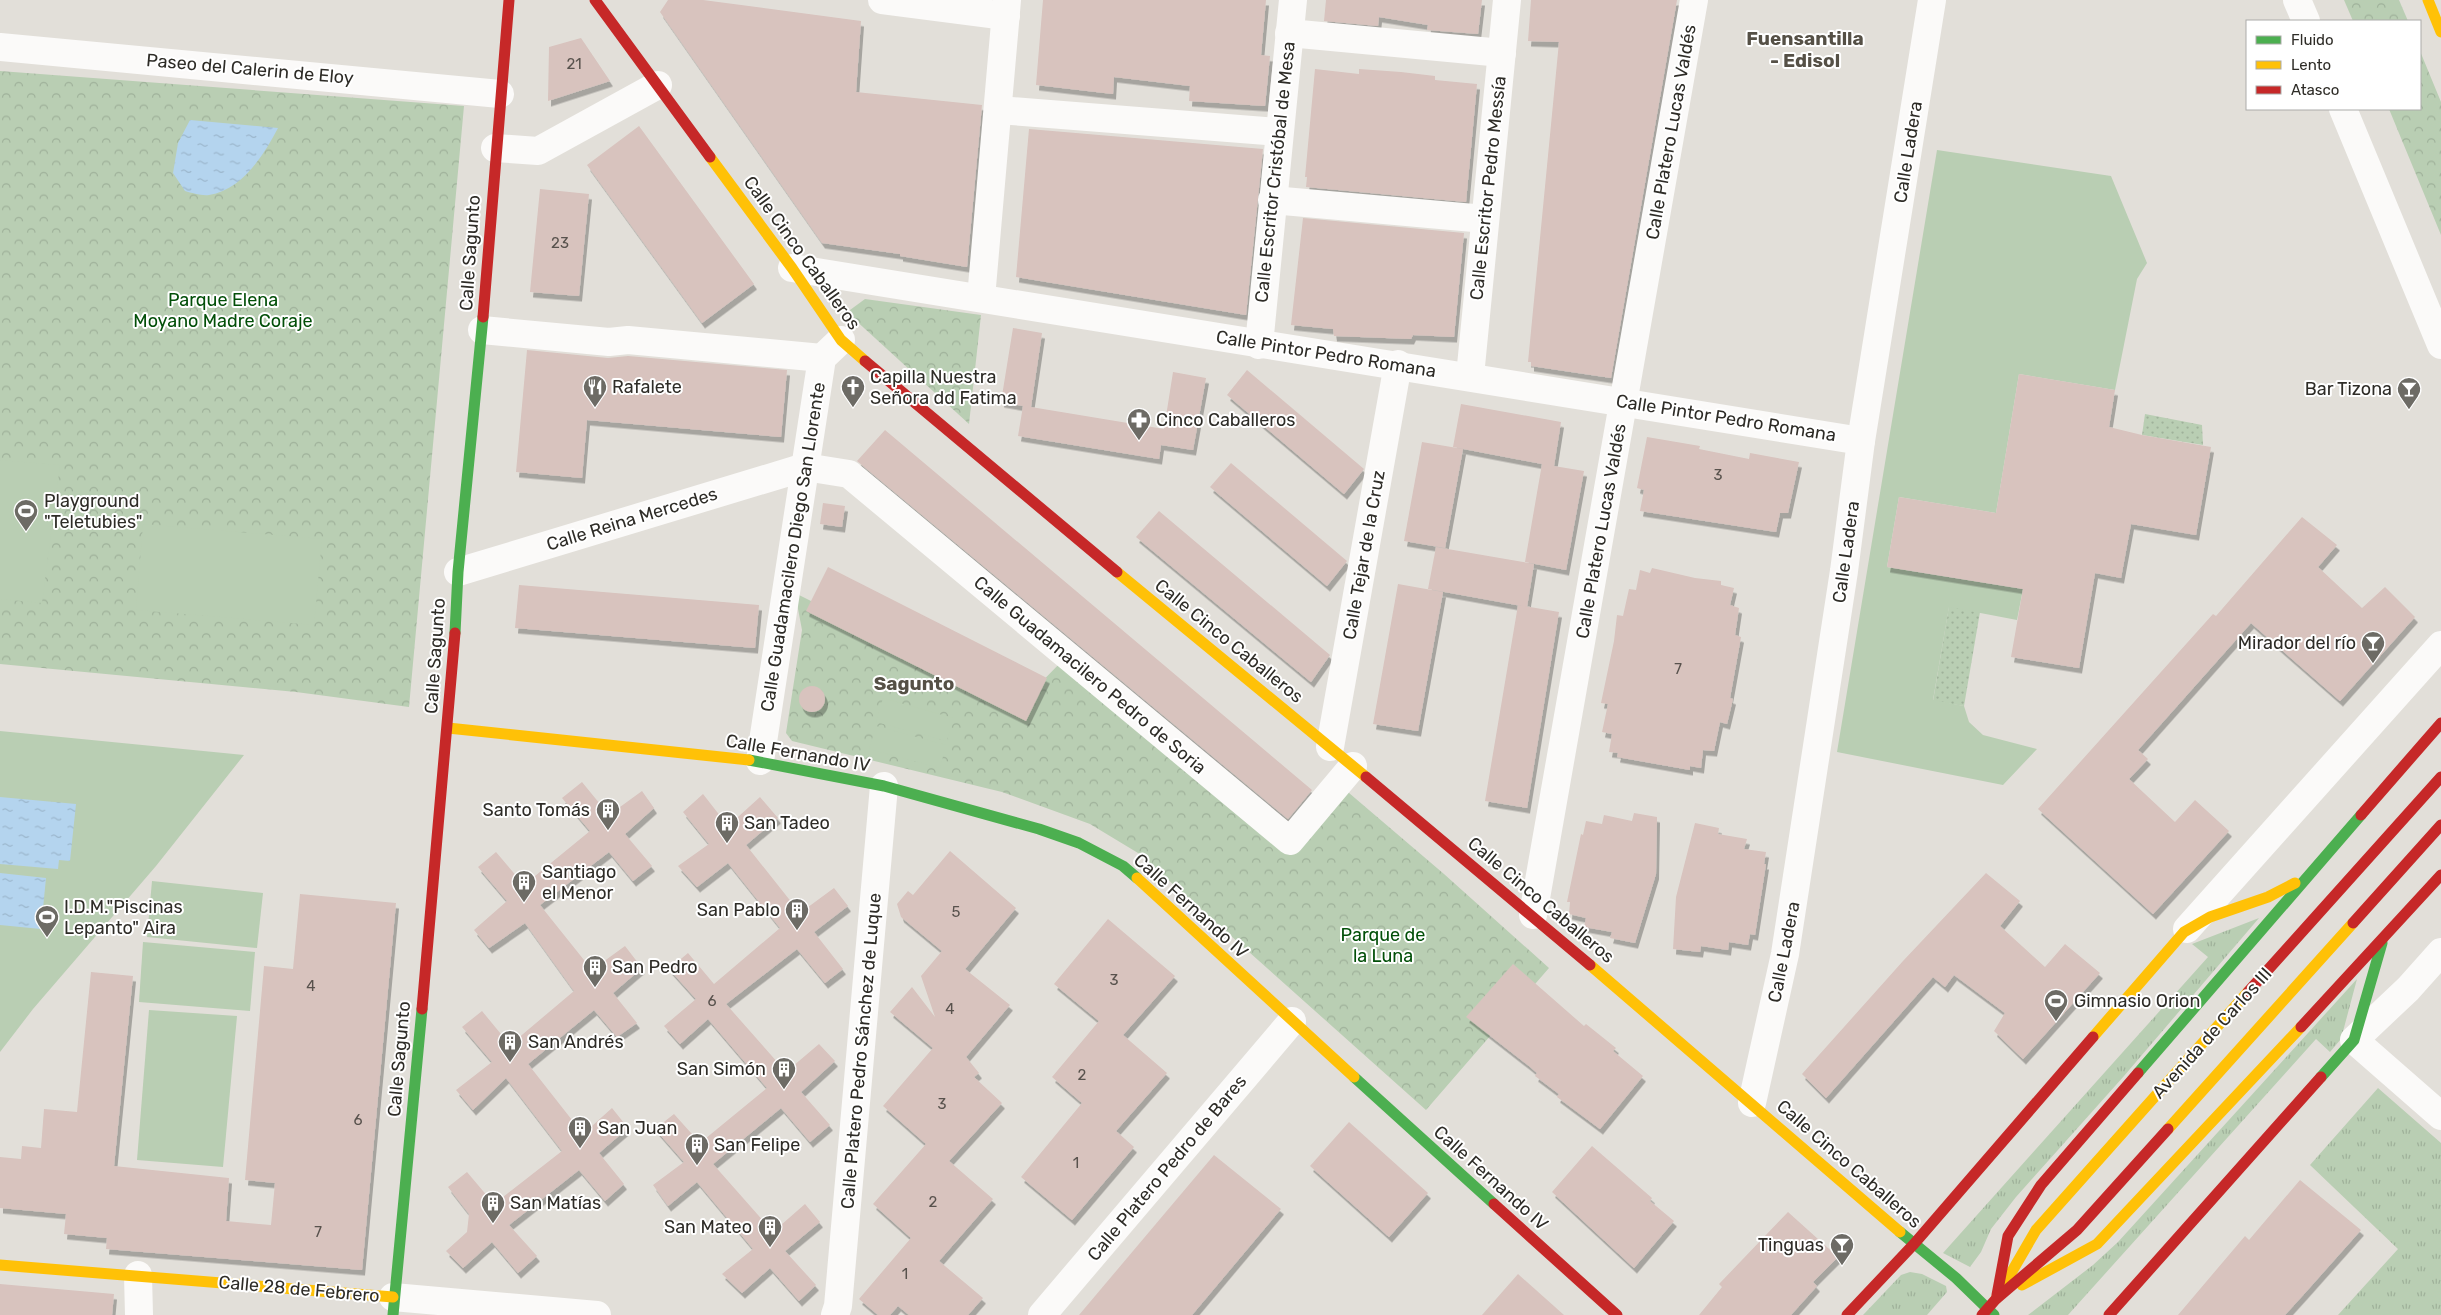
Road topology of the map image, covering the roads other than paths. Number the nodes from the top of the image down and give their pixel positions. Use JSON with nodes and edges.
{"nodes":[{"id":1,"x":509,"y":0,"type":"edge"},
{"id":2,"x":595,"y":0,"type":"edge"},
{"id":3,"x":883,"y":0,"type":"edge"},
{"id":4,"x":1292,"y":0,"type":"edge"},
{"id":5,"x":1507,"y":0,"type":"edge"},
{"id":6,"x":1694,"y":0,"type":"edge"},
{"id":7,"x":1932,"y":0,"type":"edge"},
{"id":8,"x":2297,"y":0,"type":"edge"},
{"id":9,"x":2428,"y":0,"type":"edge"},
{"id":10,"x":1006,"y":8,"type":"edge"},
{"id":11,"x":2306,"y":20,"type":"edge"},
{"id":12,"x":2441,"y":32,"type":"edge"},
{"id":13,"x":1289,"y":33,"type":"junction"},
{"id":14,"x":0,"y":47,"type":"edge"},
{"id":15,"x":1502,"y":53,"type":"junction"},
{"id":16,"x":658,"y":85,"type":"junction"},
{"id":17,"x":500,"y":94,"type":"junction"},
{"id":18,"x":998,"y":110,"type":"junction"},
{"id":19,"x":2343,"y":110,"type":"edge"},
{"id":20,"x":1278,"y":132,"type":"junction"},
{"id":21,"x":495,"y":148,"type":"junction"},
{"id":22,"x":1272,"y":200,"type":"junction"},
{"id":23,"x":1485,"y":219,"type":"junction"},
{"id":24,"x":792,"y":268,"type":"junction"},
{"id":25,"x":981,"y":298,"type":"junction"},
{"id":26,"x":482,"y":330,"type":"junction"},
{"id":27,"x":1259,"y":345,"type":"junction"},
{"id":28,"x":2441,"y":345,"type":"edge"},
{"id":29,"x":832,"y":349,"type":"junction"},
{"id":30,"x":1398,"y":364,"type":"junction"},
{"id":31,"x":1470,"y":376,"type":"junction"},
{"id":32,"x":1624,"y":402,"type":"junction"},
{"id":33,"x":1861,"y":441,"type":"junction"},
{"id":34,"x":805,"y":467,"type":"junction"},
{"id":35,"x":458,"y":572,"type":"junction"},
{"id":36,"x":2441,"y":645,"type":"edge"},
{"id":37,"x":2441,"y":723,"type":"edge"},
{"id":38,"x":448,"y":728,"type":"junction"},
{"id":39,"x":1330,"y":746,"type":"junction"},
{"id":40,"x":760,"y":761,"type":"junction"},
{"id":41,"x":1353,"y":766,"type":"junction"},
{"id":42,"x":2441,"y":777,"type":"edge"},
{"id":43,"x":884,"y":786,"type":"junction"},
{"id":44,"x":2441,"y":825,"type":"edge"},
{"id":45,"x":2318,"y":866,"type":"junction"},
{"id":46,"x":2441,"y":875,"type":"edge"},
{"id":47,"x":1533,"y":915,"type":"junction"},
{"id":48,"x":2184,"y":932,"type":"junction"},
{"id":49,"x":2383,"y":936,"type":"junction"},
{"id":50,"x":2441,"y":952,"type":"edge"},
{"id":51,"x":1292,"y":1021,"type":"junction"},
{"id":52,"x":2354,"y":1040,"type":"junction"},
{"id":53,"x":1752,"y":1103,"type":"junction"},
{"id":54,"x":2441,"y":1116,"type":"edge"},
{"id":55,"x":1914,"y":1244,"type":"junction"},
{"id":56,"x":0,"y":1265,"type":"edge"},
{"id":57,"x":138,"y":1275,"type":"junction"},
{"id":58,"x":1996,"y":1299,"type":"junction"},
{"id":59,"x":394,"y":1306,"type":"edge"},
{"id":60,"x":1988,"y":1313,"type":"edge"},
{"id":61,"x":139,"y":1315,"type":"edge"},
{"id":62,"x":597,"y":1315,"type":"edge"},
{"id":63,"x":836,"y":1315,"type":"edge"},
{"id":64,"x":1042,"y":1315,"type":"edge"},
{"id":65,"x":1617,"y":1315,"type":"edge"},
{"id":66,"x":1847,"y":1315,"type":"edge"},
{"id":67,"x":2109,"y":1315,"type":"edge"}],
"edges":[{"from":1,"to":17,"type":"street","name":"Calle Sagunto"},
{"from":2,"to":16,"type":"street","name":"Calle Cinco Caballeros"},
{"from":3,"to":10,"type":"street"},
{"from":4,"to":13,"type":"street","name":"Calle Escritor Cristóbal de Mesa"},
{"from":5,"to":15,"type":"street","name":"Calle Escritor Pedro Messía"},
{"from":6,"to":32,"type":"street","name":"Calle Platero Lucas Valdés"},
{"from":7,"to":33,"type":"street","name":"Calle Ladera"},
{"from":8,"to":11,"type":"street"},
{"from":9,"to":12,"type":"street"},
{"from":10,"to":18,"type":"street"},
{"from":13,"to":15,"type":"street"},
{"from":13,"to":20,"type":"street","name":"Calle Escritor Cristóbal de Mesa"},
{"from":14,"to":17,"type":"street","name":"Paseo del Calerin de Eloy"},
{"from":15,"to":23,"type":"street","name":"Calle Escritor Pedro Messía"},
{"from":16,"to":21,"type":"street"},
{"from":16,"to":24,"type":"street","name":"Calle Cinco Caballeros"},
{"from":17,"to":21,"type":"street","name":"Calle Sagunto"},
{"from":18,"to":20,"type":"street"},
{"from":18,"to":25,"type":"street"},
{"from":19,"to":28,"type":"street"},
{"from":20,"to":22,"type":"street","name":"Calle Escritor Cristóbal de Mesa"},
{"from":21,"to":26,"type":"street","name":"Calle Sagunto"},
{"from":22,"to":23,"type":"street"},
{"from":22,"to":27,"type":"street","name":"Calle Escritor Cristóbal de Mesa"},
{"from":23,"to":31,"type":"street","name":"Calle Escritor Pedro Messía"},
{"from":24,"to":25,"type":"street","name":"Calle Pintor Pedro Romana"},
{"from":24,"to":29,"type":"street","name":"Calle Cinco Caballeros"},
{"from":25,"to":27,"type":"street","name":"Calle Pintor Pedro Romana"},
{"from":26,"to":29,"type":"street"},
{"from":26,"to":35,"type":"street","name":"Calle Sagunto"},
{"from":27,"to":30,"type":"street","name":"Calle Pintor Pedro Romana"},
{"from":29,"to":34,"type":"street","name":"Calle Guadamacilero Diego San Llorente"},
{"from":29,"to":39,"type":"street","name":"Calle Cinco Caballeros"},
{"from":30,"to":31,"type":"street","name":"Calle Pintor Pedro Romana"},
{"from":30,"to":39,"type":"street","name":"Calle Tejar de la Cruz"},
{"from":31,"to":32,"type":"street","name":"Calle Pintor Pedro Romana"},
{"from":32,"to":33,"type":"street","name":"Calle Pintor Pedro Romana"},
{"from":32,"to":47,"type":"street","name":"Calle Platero Lucas Valdés"},
{"from":33,"to":53,"type":"street","name":"Calle Ladera"},
{"from":34,"to":35,"type":"street","name":"Calle Reina Mercedes"},
{"from":34,"to":40,"type":"street","name":"Calle Guadamacilero Diego San Llorente"},
{"from":34,"to":41,"type":"street","name":"Calle Guadamacilero Pedro de Soria"},
{"from":35,"to":38,"type":"street","name":"Calle Sagunto"},
{"from":36,"to":48,"type":"street","name":"Avenida de Carlos III"},
{"from":37,"to":45,"type":"street","name":"Avenida de Carlos III"},
{"from":38,"to":40,"type":"street","name":"Calle Fernando IV"},
{"from":38,"to":59,"type":"street","name":"Calle Sagunto"},
{"from":39,"to":41,"type":"street","name":"Calle Cinco Caballeros"},
{"from":40,"to":43,"type":"street","name":"Calle Fernando IV"},
{"from":41,"to":47,"type":"street","name":"Calle Cinco Caballeros"},
{"from":42,"to":58,"type":"street","name":"Avenida de Carlos III"},
{"from":43,"to":51,"type":"street","name":"Calle Fernando IV"},
{"from":43,"to":63,"type":"street","name":"Calle Platero Pedro Sánchez de Luque"},
{"from":44,"to":58,"type":"street","name":"Avenida de Carlos III"},
{"from":45,"to":48,"type":"street","name":"Avenida de Carlos III"},
{"from":45,"to":58,"type":"street","name":"Avenida de Carlos III"},
{"from":46,"to":49,"type":"street","name":"Avenida de Carlos III"},
{"from":47,"to":53,"type":"street","name":"Calle Cinco Caballeros"},
{"from":48,"to":55,"type":"street","name":"Avenida de Carlos III"},
{"from":49,"to":52,"type":"street","name":"Avenida de Carlos III"},
{"from":49,"to":58,"type":"street","name":"Avenida de Carlos III"},
{"from":50,"to":52,"type":"street","name":"Avenida de Carlos III"},
{"from":51,"to":64,"type":"street","name":"Calle Platero Pedro de Bares"},
{"from":51,"to":65,"type":"street","name":"Calle Fernando IV"},
{"from":52,"to":54,"type":"street"},
{"from":52,"to":67,"type":"street","name":"Avenida de Carlos III"},
{"from":53,"to":55,"type":"street","name":"Calle Cinco Caballeros"},
{"from":55,"to":60,"type":"street","name":"Avenida de Carlos III"},
{"from":55,"to":66,"type":"street","name":"Avenida de Carlos III"},
{"from":56,"to":57,"type":"street","name":"Calle 28 de Febrero"},
{"from":57,"to":59,"type":"street","name":"Calle 28 de Febrero"},
{"from":57,"to":61,"type":"street"},
{"from":58,"to":60,"type":"street","name":"Avenida de Carlos III"},
{"from":59,"to":62,"type":"street","name":"Calle 28 de Febrero"}]}
